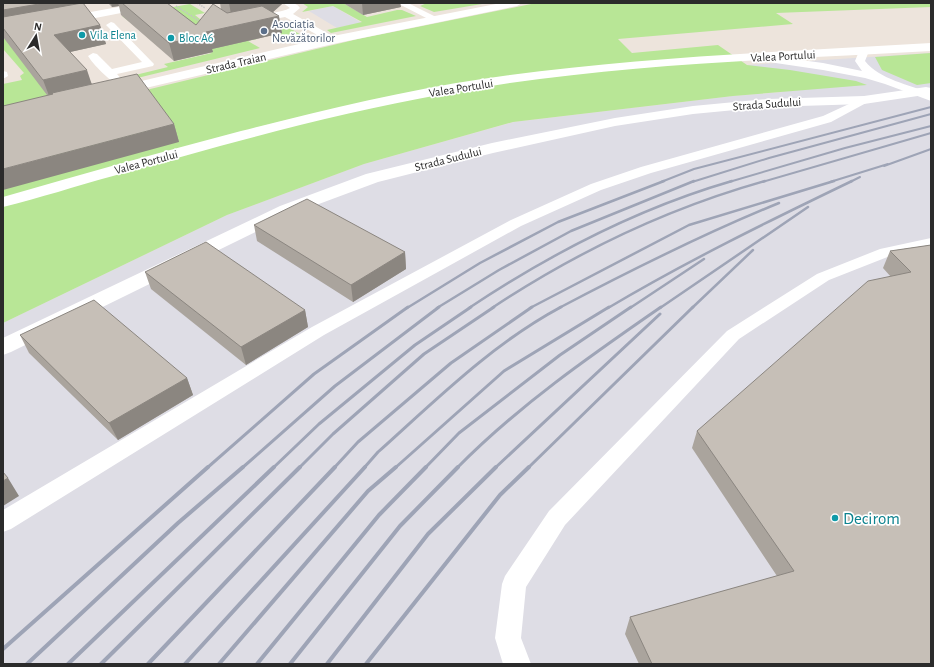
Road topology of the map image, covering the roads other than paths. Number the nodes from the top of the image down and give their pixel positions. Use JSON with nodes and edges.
{"nodes":[{"id":1,"x":157,"y":3,"type":"edge"},
{"id":2,"x":287,"y":3,"type":"edge"},
{"id":3,"x":517,"y":3,"type":"edge"},
{"id":4,"x":406,"y":4,"type":"edge"},
{"id":5,"x":286,"y":14,"type":"junction"},
{"id":6,"x":435,"y":19,"type":"junction"},
{"id":7,"x":3,"y":21,"type":"edge"},
{"id":8,"x":58,"y":22,"type":"junction"},
{"id":9,"x":244,"y":22,"type":"edge"},
{"id":10,"x":111,"y":24,"type":"dead end"},
{"id":11,"x":3,"y":32,"type":"edge"},
{"id":12,"x":333,"y":40,"type":"junction"},
{"id":13,"x":931,"y":47,"type":"edge"},
{"id":14,"x":862,"y":54,"type":"junction"},
{"id":15,"x":93,"y":56,"type":"edge"},
{"id":16,"x":756,"y":57,"type":"junction"},
{"id":17,"x":109,"y":73,"type":"junction"},
{"id":18,"x":879,"y":79,"type":"junction"},
{"id":19,"x":125,"y":89,"type":"junction"},
{"id":20,"x":102,"y":94,"type":"edge"},
{"id":21,"x":929,"y":95,"type":"edge"},
{"id":22,"x":864,"y":100,"type":"junction"},
{"id":23,"x":3,"y":202,"type":"edge"},
{"id":24,"x":931,"y":243,"type":"edge"},
{"id":25,"x":3,"y":347,"type":"edge"},
{"id":26,"x":3,"y":522,"type":"edge"},
{"id":27,"x":517,"y":664,"type":"edge"}],
"edges":[{"from":1,"to":8,"type":"street"},
{"from":2,"to":5,"type":"lane"},
{"from":3,"to":6,"type":"street","name":"Strada Traian"},
{"from":4,"to":6,"type":"lane"},
{"from":5,"to":9,"type":"lane"},
{"from":5,"to":12,"type":"lane"},
{"from":6,"to":12,"type":"street","name":"Strada Traian"},
{"from":7,"to":8,"type":"street"},
{"from":8,"to":11,"type":"street"},
{"from":10,"to":17,"type":"lane"},
{"from":12,"to":19,"type":"street","name":"Strada Traian"},
{"from":13,"to":14,"type":"street","name":"Valea Portului"},
{"from":14,"to":16,"type":"street","name":"Valea Portului"},
{"from":14,"to":18,"type":"lane"},
{"from":15,"to":17,"type":"lane"},
{"from":16,"to":18,"type":"lane"},
{"from":16,"to":23,"type":"street","name":"Valea Portului"},
{"from":17,"to":19,"type":"lane"},
{"from":18,"to":21,"type":"lane"},
{"from":19,"to":20,"type":"street","name":"Strada Traian"},
{"from":21,"to":22,"type":"street","name":"Strada Sudului"},
{"from":22,"to":25,"type":"street","name":"Strada Sudului"},
{"from":22,"to":26,"type":"lane"},
{"from":24,"to":27,"type":"lane"}]}
